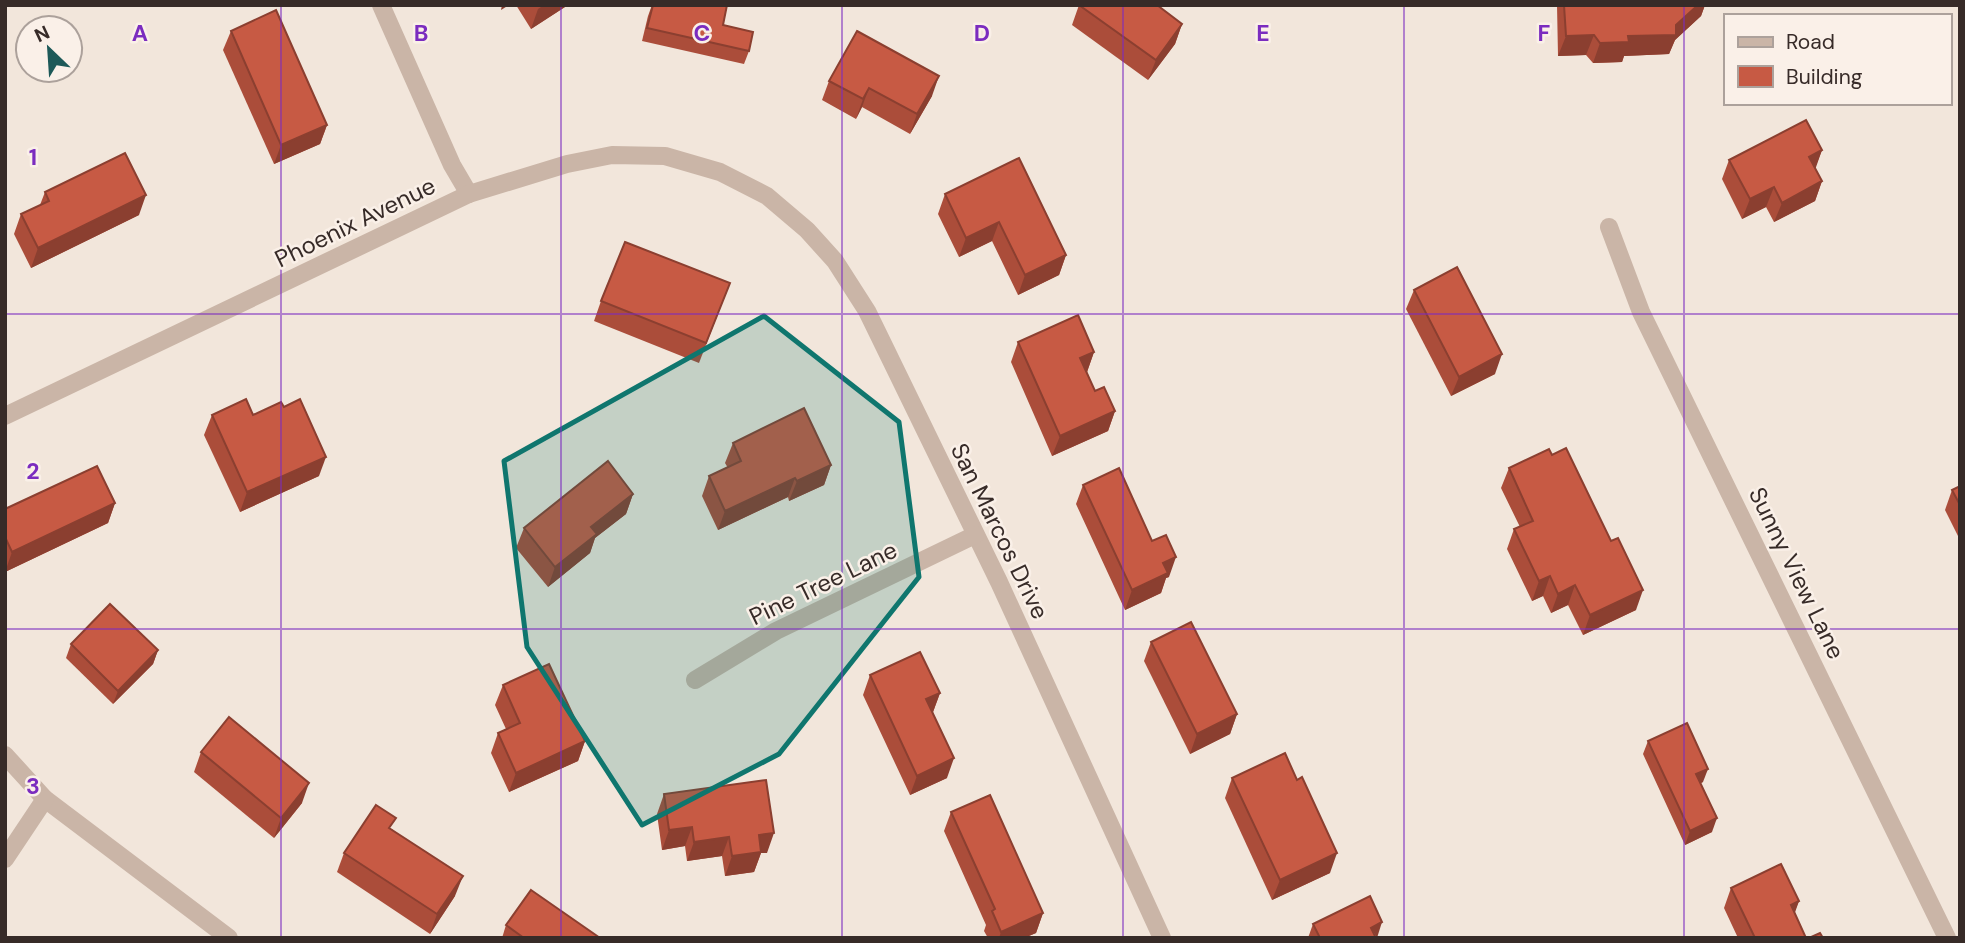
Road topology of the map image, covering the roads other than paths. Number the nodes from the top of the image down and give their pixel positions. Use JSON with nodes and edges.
{"nodes":[{"id":1,"x":381,"y":5,"type":"edge"},
{"id":2,"x":743,"y":184,"type":"joint"},
{"id":3,"x":469,"y":194,"type":"junction"},
{"id":4,"x":1609,"y":227,"type":"dead end"},
{"id":5,"x":5,"y":416,"type":"edge"},
{"id":6,"x":975,"y":535,"type":"junction"},
{"id":7,"x":695,"y":680,"type":"dead end"},
{"id":8,"x":5,"y":755,"type":"edge"},
{"id":9,"x":45,"y":799,"type":"junction"},
{"id":10,"x":5,"y":859,"type":"edge"},
{"id":11,"x":229,"y":938,"type":"edge"},
{"id":12,"x":1163,"y":938,"type":"edge"},
{"id":13,"x":1947,"y":938,"type":"edge"}],
"edges":[{"from":1,"to":3,"type":"street"},
{"from":2,"to":3,"type":"street","name":"Phoenix Avenue"},
{"from":2,"to":6,"type":"street","name":"San Marcos Drive"},
{"from":3,"to":5,"type":"street","name":"Phoenix Avenue"},
{"from":4,"to":13,"type":"street","name":"Sunny View Lane"},
{"from":6,"to":7,"type":"street","name":"Pine Tree Lane"},
{"from":6,"to":12,"type":"street","name":"San Marcos Drive"},
{"from":8,"to":9,"type":"street"},
{"from":9,"to":10,"type":"street"},
{"from":9,"to":11,"type":"street"}]}
